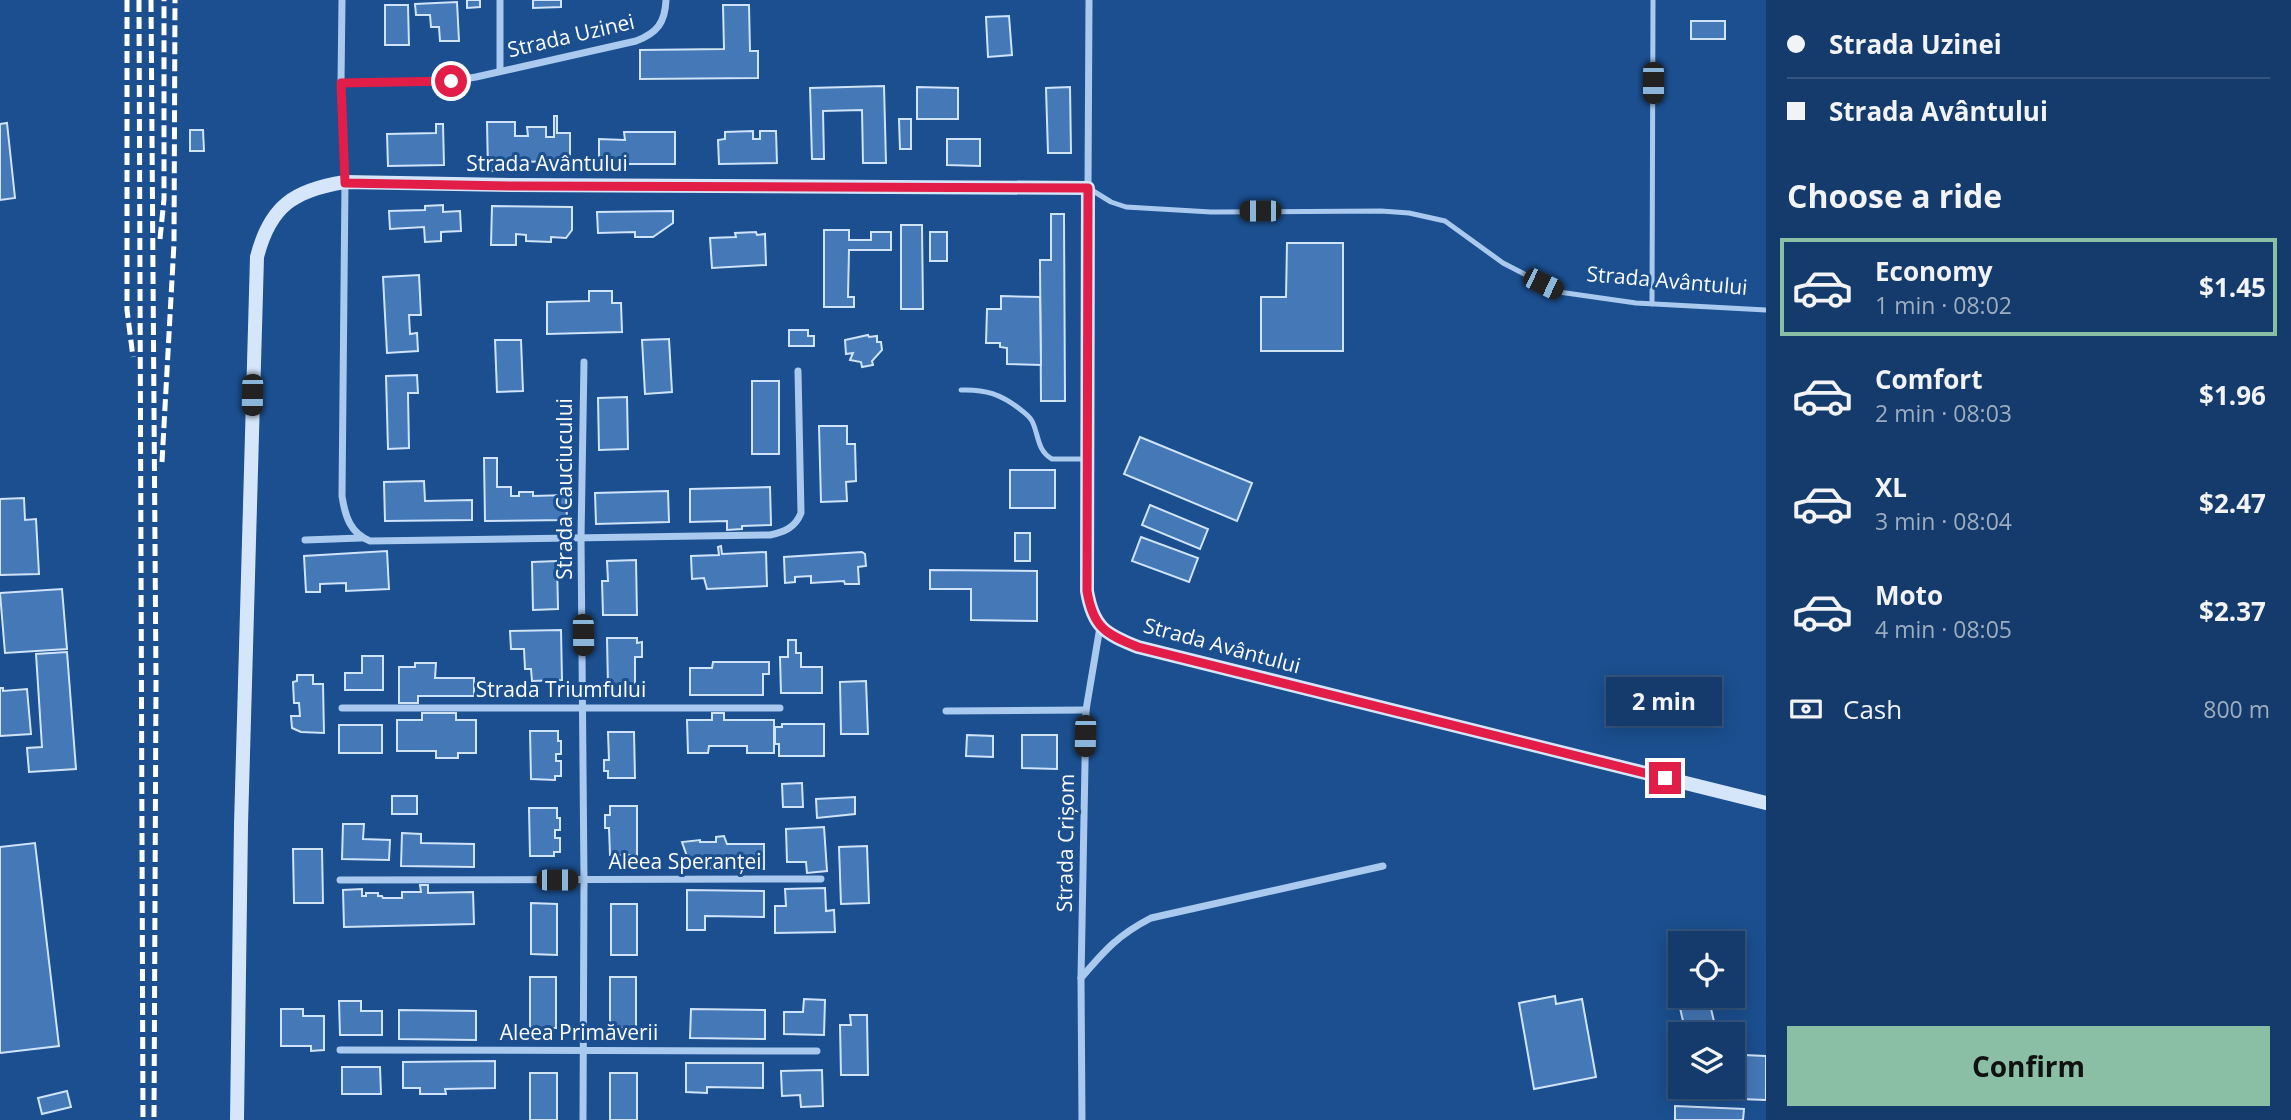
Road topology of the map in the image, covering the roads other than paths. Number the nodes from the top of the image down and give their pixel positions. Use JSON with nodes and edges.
{"nodes":[{"id":1,"x":342,"y":0,"type":"edge"},
{"id":2,"x":500,"y":0,"type":"edge"},
{"id":3,"x":666,"y":0,"type":"edge"},
{"id":4,"x":1089,"y":0,"type":"edge"},
{"id":5,"x":1653,"y":0,"type":"edge"},
{"id":6,"x":500,"y":71,"type":"junction"},
{"id":7,"x":341,"y":83,"type":"junction"},
{"id":8,"x":345,"y":183,"type":"junction"},
{"id":9,"x":1088,"y":188,"type":"junction"},
{"id":10,"x":1652,"y":303,"type":"junction"},
{"id":11,"x":1766,"y":310,"type":"edge"},
{"id":12,"x":584,"y":362,"type":"dead end"},
{"id":13,"x":798,"y":370,"type":"dead end"},
{"id":14,"x":961,"y":390,"type":"dead end"},
{"id":15,"x":1088,"y":458,"type":"junction"},
{"id":16,"x":362,"y":537,"type":"junction"},
{"id":17,"x":581,"y":538,"type":"junction"},
{"id":18,"x":305,"y":540,"type":"dead end"},
{"id":19,"x":1100,"y":626,"type":"junction"},
{"id":20,"x":342,"y":708,"type":"dead end"},
{"id":21,"x":584,"y":708,"type":"junction"},
{"id":22,"x":780,"y":709,"type":"dead end"},
{"id":23,"x":1086,"y":709,"type":"junction"},
{"id":24,"x":946,"y":711,"type":"dead end"},
{"id":25,"x":1766,"y":803,"type":"edge"},
{"id":26,"x":1383,"y":866,"type":"dead end"},
{"id":27,"x":821,"y":879,"type":"dead end"},
{"id":28,"x":340,"y":880,"type":"dead end"},
{"id":29,"x":584,"y":880,"type":"junction"},
{"id":30,"x":1081,"y":978,"type":"junction"},
{"id":31,"x":340,"y":1050,"type":"dead end"},
{"id":32,"x":583,"y":1051,"type":"junction"},
{"id":33,"x":817,"y":1051,"type":"dead end"},
{"id":34,"x":237,"y":1120,"type":"edge"},
{"id":35,"x":583,"y":1120,"type":"edge"},
{"id":36,"x":1082,"y":1120,"type":"edge"}],
"edges":[{"from":1,"to":7,"type":"street"},
{"from":2,"to":6,"type":"street","name":"Strada Uzinei"},
{"from":3,"to":6,"type":"street","name":"Strada Uzinei"},
{"from":4,"to":9,"type":"street"},
{"from":5,"to":10,"type":"lane"},
{"from":6,"to":7,"type":"street","name":"Strada Uzinei"},
{"from":7,"to":8,"type":"street"},
{"from":8,"to":9,"type":"main road","name":"Strada Avântului"},
{"from":8,"to":16,"type":"street"},
{"from":8,"to":34,"type":"main road","name":"Strada Avântului"},
{"from":9,"to":10,"type":"lane","name":"Strada Avântului"},
{"from":9,"to":15,"type":"main road"},
{"from":10,"to":11,"type":"lane","name":"Strada Avântului"},
{"from":12,"to":17,"type":"street","name":"Strada Cauciucului"},
{"from":13,"to":17,"type":"street"},
{"from":14,"to":15,"type":"lane"},
{"from":15,"to":19,"type":"main road"},
{"from":16,"to":17,"type":"street"},
{"from":16,"to":18,"type":"street"},
{"from":17,"to":21,"type":"street","name":"Strada Cauciucului"},
{"from":19,"to":23,"type":"street","name":"Strada Crișom"},
{"from":19,"to":25,"type":"main road","name":"Strada Avântului"},
{"from":20,"to":21,"type":"street","name":"Strada Triumfului"},
{"from":21,"to":22,"type":"street","name":"Strada Triumfului"},
{"from":21,"to":29,"type":"street","name":"Strada Cauciucului"},
{"from":23,"to":24,"type":"street"},
{"from":23,"to":30,"type":"street","name":"Strada Crișom"},
{"from":26,"to":30,"type":"street"},
{"from":27,"to":29,"type":"street","name":"Aleea Speranței"},
{"from":28,"to":29,"type":"street","name":"Aleea Speranței"},
{"from":29,"to":32,"type":"street","name":"Strada Cauciucului"},
{"from":30,"to":36,"type":"street","name":"Strada Crișom"},
{"from":31,"to":32,"type":"street","name":"Aleea Primăverii"},
{"from":32,"to":33,"type":"street","name":"Aleea Primăverii"},
{"from":32,"to":35,"type":"street","name":"Strada Cauciucului"}]}
